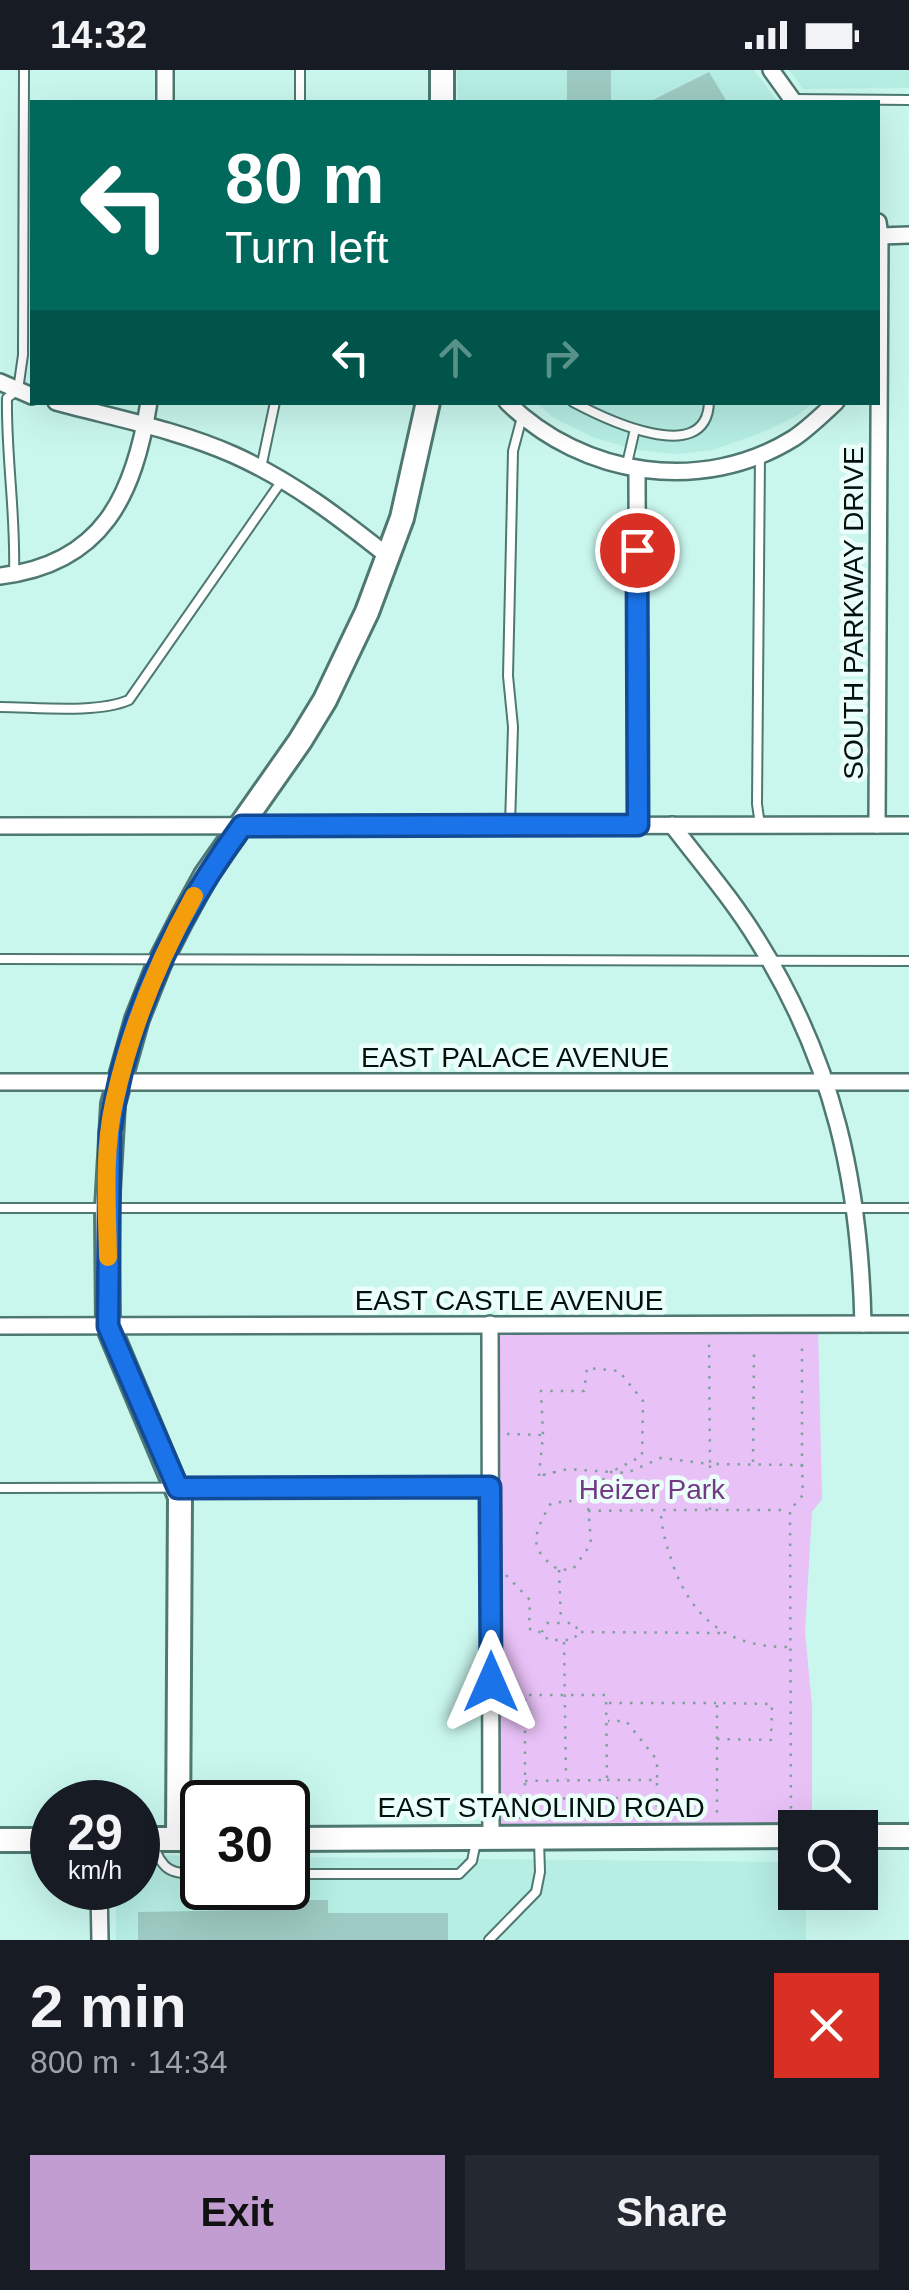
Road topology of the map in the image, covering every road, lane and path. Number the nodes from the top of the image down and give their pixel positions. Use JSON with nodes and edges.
{"nodes":[{"id":1,"x":24,"y":70,"type":"edge"},
{"id":2,"x":165,"y":70,"type":"edge"},
{"id":3,"x":300,"y":70,"type":"edge"},
{"id":4,"x":442,"y":70,"type":"edge"},
{"id":5,"x":771,"y":70,"type":"edge"},
{"id":6,"x":164,"y":100,"type":"edge"},
{"id":7,"x":300,"y":100,"type":"edge"},
{"id":8,"x":442,"y":100,"type":"edge"},
{"id":9,"x":792,"y":100,"type":"edge"},
{"id":10,"x":880,"y":100,"type":"edge"},
{"id":11,"x":909,"y":100,"type":"edge"},
{"id":12,"x":880,"y":229,"type":"edge"},
{"id":13,"x":909,"y":235,"type":"edge"},
{"id":14,"x":0,"y":382,"type":"edge"},
{"id":15,"x":25,"y":393,"type":"edge"},
{"id":16,"x":67,"y":405,"type":"edge"},
{"id":17,"x":148,"y":405,"type":"edge"},
{"id":18,"x":274,"y":405,"type":"edge"},
{"id":19,"x":427,"y":405,"type":"edge"},
{"id":20,"x":510,"y":405,"type":"edge"},
{"id":21,"x":580,"y":405,"type":"edge"},
{"id":22,"x":708,"y":405,"type":"edge"},
{"id":23,"x":832,"y":405,"type":"edge"},
{"id":24,"x":878,"y":405,"type":"edge"},
{"id":25,"x":522,"y":417,"type":"junction"},
{"id":26,"x":145,"y":426,"type":"junction"},
{"id":27,"x":634,"y":429,"type":"junction"},
{"id":28,"x":760,"y":454,"type":"junction"},
{"id":29,"x":261,"y":468,"type":"junction"},
{"id":30,"x":631,"y":469,"type":"junction"},
{"id":31,"x":282,"y":480,"type":"junction"},
{"id":32,"x":390,"y":557,"type":"junction"},
{"id":33,"x":7,"y":574,"type":"edge"},
{"id":34,"x":0,"y":707,"type":"edge"},
{"id":35,"x":510,"y":825,"type":"junction"},
{"id":36,"x":638,"y":825,"type":"junction"},
{"id":37,"x":672,"y":825,"type":"junction"},
{"id":38,"x":877,"y":825,"type":"junction"},
{"id":39,"x":909,"y":825,"type":"edge"},
{"id":40,"x":0,"y":826,"type":"edge"},
{"id":41,"x":242,"y":826,"type":"junction"},
{"id":42,"x":760,"y":826,"type":"junction"},
{"id":43,"x":0,"y":958,"type":"edge"},
{"id":44,"x":162,"y":959,"type":"junction"},
{"id":45,"x":909,"y":961,"type":"edge"},
{"id":46,"x":770,"y":962,"type":"junction"},
{"id":47,"x":0,"y":1082,"type":"edge"},
{"id":48,"x":120,"y":1082,"type":"junction"},
{"id":49,"x":826,"y":1082,"type":"junction"},
{"id":50,"x":909,"y":1082,"type":"edge"},
{"id":51,"x":0,"y":1208,"type":"edge"},
{"id":52,"x":107,"y":1208,"type":"junction"},
{"id":53,"x":856,"y":1208,"type":"junction"},
{"id":54,"x":909,"y":1208,"type":"edge"},
{"id":55,"x":490,"y":1324,"type":"junction"},
{"id":56,"x":709,"y":1324,"type":"junction"},
{"id":57,"x":802,"y":1324,"type":"junction"},
{"id":58,"x":864,"y":1324,"type":"junction"},
{"id":59,"x":909,"y":1324,"type":"edge"},
{"id":60,"x":0,"y":1326,"type":"edge"},
{"id":61,"x":108,"y":1326,"type":"junction"},
{"id":62,"x":754,"y":1354,"type":"dead end"},
{"id":63,"x":490,"y":1434,"type":"junction"},
{"id":64,"x":543,"y":1435,"type":"junction"},
{"id":65,"x":710,"y":1464,"type":"junction"},
{"id":66,"x":754,"y":1464,"type":"junction"},
{"id":67,"x":802,"y":1465,"type":"junction"},
{"id":68,"x":555,"y":1472,"type":"dead end"},
{"id":69,"x":611,"y":1472,"type":"junction"},
{"id":70,"x":539,"y":1476,"type":"junction"},
{"id":71,"x":490,"y":1487,"type":"junction"},
{"id":72,"x":0,"y":1488,"type":"edge"},
{"id":73,"x":178,"y":1488,"type":"junction"},
{"id":74,"x":583,"y":1500,"type":"junction"},
{"id":75,"x":661,"y":1510,"type":"junction"},
{"id":76,"x":710,"y":1510,"type":"junction"},
{"id":77,"x":790,"y":1510,"type":"junction"},
{"id":78,"x":588,"y":1511,"type":"junction"},
{"id":79,"x":559,"y":1570,"type":"junction"},
{"id":80,"x":506,"y":1592,"type":"dead end"},
{"id":81,"x":560,"y":1624,"type":"junction"},
{"id":82,"x":542,"y":1632,"type":"junction"},
{"id":83,"x":579,"y":1632,"type":"junction"},
{"id":84,"x":725,"y":1633,"type":"junction"},
{"id":85,"x":564,"y":1640,"type":"junction"},
{"id":86,"x":790,"y":1647,"type":"junction"},
{"id":87,"x":506,"y":1695,"type":"dead end"},
{"id":88,"x":525,"y":1695,"type":"junction"},
{"id":89,"x":566,"y":1695,"type":"junction"},
{"id":90,"x":606,"y":1703,"type":"junction"},
{"id":91,"x":717,"y":1703,"type":"junction"},
{"id":92,"x":606,"y":1721,"type":"junction"},
{"id":93,"x":717,"y":1739,"type":"junction"},
{"id":94,"x":566,"y":1780,"type":"junction"},
{"id":95,"x":607,"y":1780,"type":"junction"},
{"id":96,"x":657,"y":1780,"type":"junction"},
{"id":97,"x":525,"y":1781,"type":"junction"},
{"id":98,"x":525,"y":1799,"type":"junction"},
{"id":99,"x":791,"y":1810,"type":"edge"},
{"id":100,"x":657,"y":1817,"type":"junction"},
{"id":101,"x":663,"y":1820,"type":"dead end"},
{"id":102,"x":717,"y":1820,"type":"dead end"},
{"id":103,"x":520,"y":1821,"type":"dead end"},
{"id":104,"x":778,"y":1829,"type":"edge"},
{"id":105,"x":538,"y":1836,"type":"junction"},
{"id":106,"x":878,"y":1836,"type":"edge"},
{"id":107,"x":909,"y":1836,"type":"edge"},
{"id":108,"x":178,"y":1838,"type":"joint"},
{"id":109,"x":310,"y":1838,"type":"edge"},
{"id":110,"x":484,"y":1838,"type":"junction"},
{"id":111,"x":160,"y":1839,"type":"edge"},
{"id":112,"x":0,"y":1840,"type":"edge"},
{"id":113,"x":30,"y":1840,"type":"edge"},
{"id":114,"x":160,"y":1861,"type":"edge"},
{"id":115,"x":180,"y":1874,"type":"edge"},
{"id":116,"x":310,"y":1874,"type":"edge"},
{"id":117,"x":100,"y":1910,"type":"edge"},
{"id":118,"x":100,"y":1940,"type":"edge"},
{"id":119,"x":489,"y":1940,"type":"edge"}],
"edges":[{"from":1,"to":15,"type":"lane"},
{"from":2,"to":6,"type":"street"},
{"from":3,"to":7,"type":"lane"},
{"from":4,"to":8,"type":"main road"},
{"from":5,"to":9,"type":"street"},
{"from":10,"to":11,"type":"lane"},
{"from":12,"to":13,"type":"street"},
{"from":14,"to":15,"type":"street"},
{"from":15,"to":33,"type":"lane"},
{"from":16,"to":26,"type":"street"},
{"from":17,"to":26,"type":"street"},
{"from":18,"to":29,"type":"lane"},
{"from":19,"to":32,"type":"main road"},
{"from":20,"to":25,"type":"street"},
{"from":21,"to":27,"type":"lane"},
{"from":22,"to":27,"type":"lane"},
{"from":23,"to":28,"type":"street"},
{"from":24,"to":38,"type":"street","name":"SOUTH PARKWAY DRIVE"},
{"from":25,"to":30,"type":"street"},
{"from":25,"to":35,"type":"lane"},
{"from":26,"to":29,"type":"street"},
{"from":26,"to":33,"type":"street"},
{"from":27,"to":30,"type":"lane"},
{"from":28,"to":30,"type":"street"},
{"from":28,"to":42,"type":"lane"},
{"from":29,"to":31,"type":"street"},
{"from":30,"to":36,"type":"street"},
{"from":31,"to":32,"type":"street"},
{"from":31,"to":34,"type":"lane"},
{"from":32,"to":41,"type":"main road"},
{"from":35,"to":36,"type":"street"},
{"from":35,"to":41,"type":"street"},
{"from":36,"to":37,"type":"street"},
{"from":37,"to":42,"type":"street"},
{"from":37,"to":46,"type":"street"},
{"from":38,"to":39,"type":"street"},
{"from":38,"to":42,"type":"street"},
{"from":40,"to":41,"type":"street"},
{"from":41,"to":44,"type":"main road"},
{"from":43,"to":44,"type":"lane"},
{"from":44,"to":46,"type":"lane"},
{"from":44,"to":48,"type":"main road"},
{"from":45,"to":46,"type":"lane"},
{"from":46,"to":49,"type":"street"},
{"from":47,"to":48,"type":"street","name":"EAST PALACE AVENUE"},
{"from":48,"to":49,"type":"street","name":"EAST PALACE AVENUE"},
{"from":48,"to":52,"type":"main road"},
{"from":49,"to":50,"type":"street","name":"EAST PALACE AVENUE"},
{"from":49,"to":53,"type":"street"},
{"from":51,"to":52,"type":"lane"},
{"from":52,"to":53,"type":"lane"},
{"from":52,"to":61,"type":"main road"},
{"from":53,"to":54,"type":"lane"},
{"from":53,"to":58,"type":"street"},
{"from":55,"to":56,"type":"street","name":"EAST CASTLE AVENUE"},
{"from":55,"to":61,"type":"street","name":"EAST CASTLE AVENUE"},
{"from":55,"to":63,"type":"street"},
{"from":56,"to":57,"type":"street","name":"EAST CASTLE AVENUE"},
{"from":56,"to":65,"type":"path"},
{"from":57,"to":58,"type":"street","name":"EAST CASTLE AVENUE"},
{"from":57,"to":67,"type":"path"},
{"from":58,"to":59,"type":"street","name":"EAST CASTLE AVENUE"},
{"from":60,"to":61,"type":"street","name":"EAST CASTLE AVENUE"},
{"from":61,"to":73,"type":"main road"},
{"from":62,"to":66,"type":"path"},
{"from":63,"to":64,"type":"path"},
{"from":63,"to":71,"type":"street"},
{"from":64,"to":69,"type":"path"},
{"from":64,"to":70,"type":"path"},
{"from":65,"to":66,"type":"path"},
{"from":65,"to":69,"type":"path"},
{"from":65,"to":76,"type":"path"},
{"from":66,"to":67,"type":"path"},
{"from":67,"to":77,"type":"path"},
{"from":68,"to":70,"type":"path"},
{"from":69,"to":70,"type":"path"},
{"from":69,"to":74,"type":"path"},
{"from":71,"to":73,"type":"lane"},
{"from":71,"to":110,"type":"street"},
{"from":72,"to":73,"type":"lane"},
{"from":73,"to":108,"type":"main road"},
{"from":74,"to":78,"type":"path"},
{"from":74,"to":79,"type":"path"},
{"from":75,"to":76,"type":"path"},
{"from":75,"to":78,"type":"path"},
{"from":75,"to":84,"type":"path"},
{"from":76,"to":77,"type":"path"},
{"from":77,"to":86,"type":"path"},
{"from":78,"to":79,"type":"path"},
{"from":79,"to":81,"type":"path"},
{"from":80,"to":82,"type":"path"},
{"from":81,"to":82,"type":"path"},
{"from":81,"to":83,"type":"path"},
{"from":82,"to":85,"type":"path"},
{"from":83,"to":84,"type":"path"},
{"from":83,"to":85,"type":"path"},
{"from":84,"to":86,"type":"path"},
{"from":85,"to":89,"type":"path"},
{"from":86,"to":99,"type":"path"},
{"from":87,"to":88,"type":"path"},
{"from":88,"to":89,"type":"path"},
{"from":88,"to":97,"type":"path"},
{"from":89,"to":90,"type":"path"},
{"from":89,"to":94,"type":"path"},
{"from":90,"to":91,"type":"path"},
{"from":90,"to":92,"type":"path"},
{"from":91,"to":93,"type":"path"},
{"from":91,"to":93,"type":"path"},
{"from":92,"to":95,"type":"path"},
{"from":92,"to":96,"type":"path"},
{"from":93,"to":102,"type":"path"},
{"from":94,"to":95,"type":"path"},
{"from":94,"to":97,"type":"path"},
{"from":95,"to":96,"type":"path"},
{"from":96,"to":100,"type":"path"},
{"from":97,"to":98,"type":"path"},
{"from":98,"to":100,"type":"path"},
{"from":98,"to":103,"type":"path"},
{"from":100,"to":101,"type":"path"},
{"from":104,"to":105,"type":"main road","name":"EAST STANOLIND ROAD"},
{"from":105,"to":110,"type":"main road","name":"EAST STANOLIND ROAD"},
{"from":105,"to":119,"type":"lane"},
{"from":106,"to":107,"type":"main road"},
{"from":108,"to":111,"type":"main road"},
{"from":109,"to":110,"type":"main road","name":"EAST STANOLIND ROAD"},
{"from":110,"to":116,"type":"lane"},
{"from":112,"to":113,"type":"main road"},
{"from":114,"to":115,"type":"lane"},
{"from":117,"to":118,"type":"street"}]}
